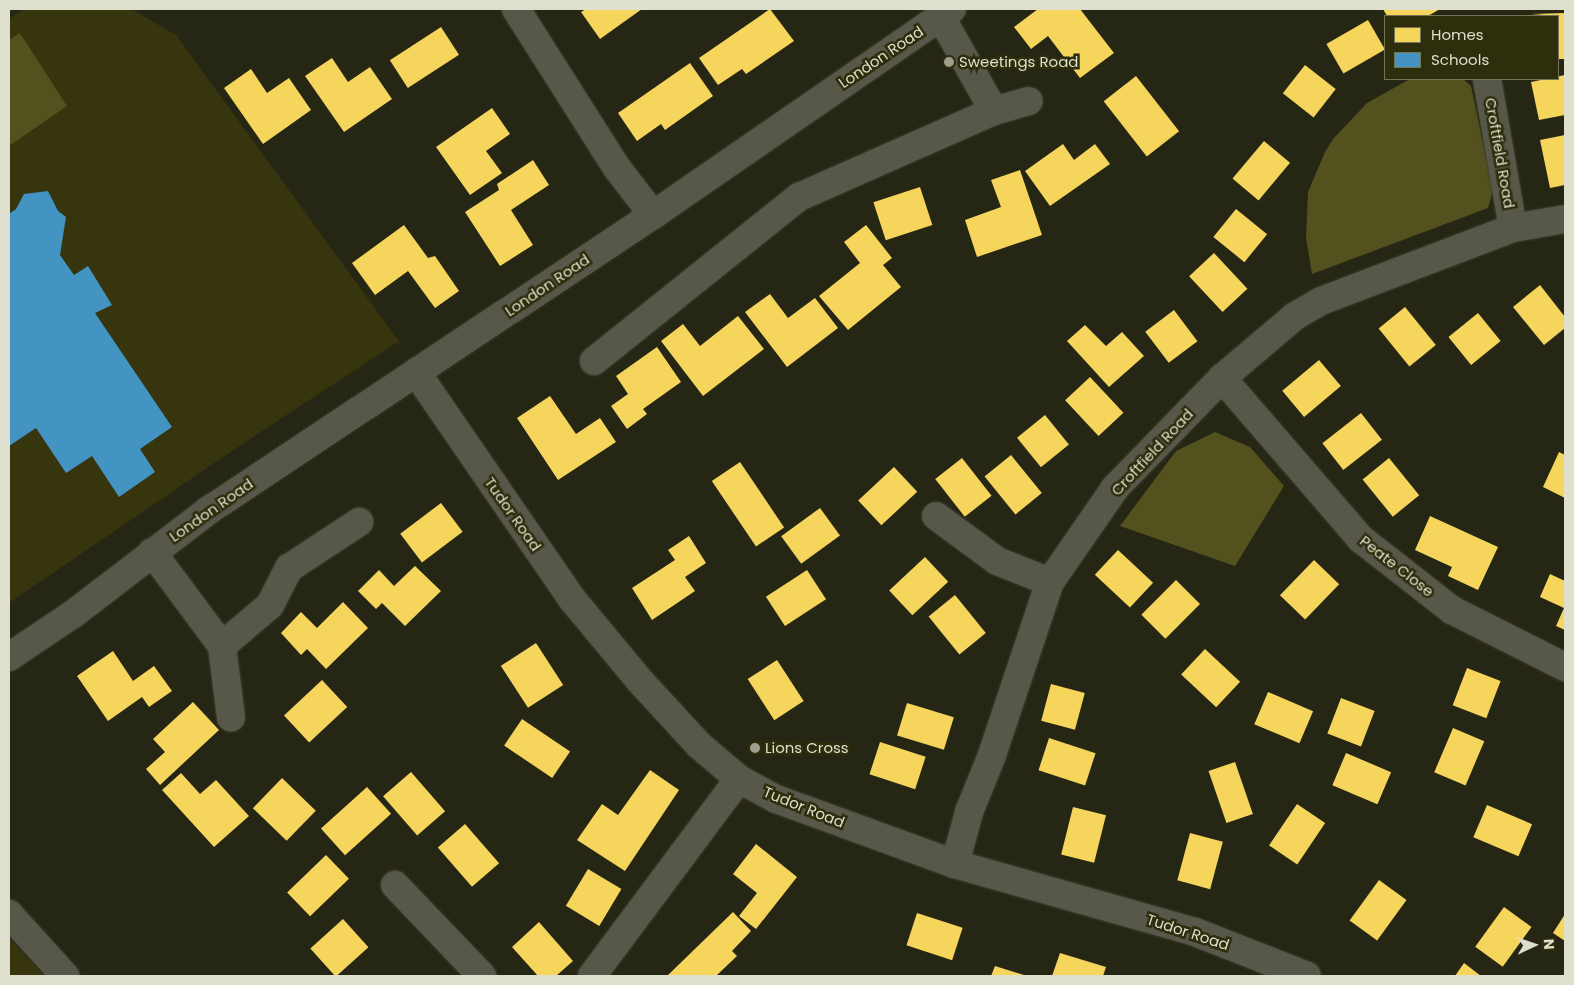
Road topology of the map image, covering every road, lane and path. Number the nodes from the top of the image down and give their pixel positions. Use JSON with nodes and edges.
{"nodes":[{"id":1,"x":516,"y":9,"type":"edge"},
{"id":2,"x":946,"y":13,"type":"edge"},
{"id":3,"x":1486,"y":80,"type":"edge"},
{"id":4,"x":1028,"y":101,"type":"dead end"},
{"id":5,"x":994,"y":111,"type":"junction"},
{"id":6,"x":653,"y":215,"type":"junction"},
{"id":7,"x":1565,"y":219,"type":"edge"},
{"id":8,"x":1513,"y":228,"type":"junction"},
{"id":9,"x":594,"y":361,"type":"dead end"},
{"id":10,"x":416,"y":372,"type":"junction"},
{"id":11,"x":1222,"y":378,"type":"junction"},
{"id":12,"x":936,"y":516,"type":"dead end"},
{"id":13,"x":359,"y":522,"type":"dead end"},
{"id":14,"x":152,"y":552,"type":"junction"},
{"id":15,"x":1050,"y":582,"type":"junction"},
{"id":16,"x":222,"y":646,"type":"junction"},
{"id":17,"x":9,"y":657,"type":"edge"},
{"id":18,"x":1565,"y":667,"type":"edge"},
{"id":19,"x":231,"y":717,"type":"dead end"},
{"id":20,"x":739,"y":778,"type":"junction"},
{"id":21,"x":955,"y":864,"type":"junction"},
{"id":22,"x":395,"y":885,"type":"dead end"},
{"id":23,"x":9,"y":914,"type":"edge"},
{"id":24,"x":65,"y":976,"type":"edge"},
{"id":25,"x":482,"y":976,"type":"edge"},
{"id":26,"x":592,"y":976,"type":"edge"},
{"id":27,"x":1307,"y":976,"type":"edge"}],
"edges":[{"from":1,"to":6,"type":"street"},
{"from":2,"to":5,"type":"street","name":"London Road"},
{"from":2,"to":6,"type":"street","name":"London Road"},
{"from":3,"to":8,"type":"street","name":"Croftfield Road"},
{"from":4,"to":5,"type":"street"},
{"from":5,"to":9,"type":"street"},
{"from":6,"to":10,"type":"street","name":"London Road"},
{"from":7,"to":8,"type":"street","name":"Croftfield Road"},
{"from":8,"to":11,"type":"street","name":"Croftfield Road"},
{"from":10,"to":14,"type":"street","name":"London Road"},
{"from":10,"to":20,"type":"street","name":"Tudor Road"},
{"from":11,"to":15,"type":"street","name":"Croftfield Road"},
{"from":11,"to":18,"type":"street","name":"Peate Close"},
{"from":12,"to":15,"type":"street"},
{"from":13,"to":16,"type":"street"},
{"from":14,"to":16,"type":"street"},
{"from":14,"to":17,"type":"street","name":"London Road"},
{"from":15,"to":21,"type":"street","name":"Croftfield Road"},
{"from":16,"to":19,"type":"street"},
{"from":20,"to":21,"type":"street","name":"Tudor Road"},
{"from":20,"to":26,"type":"street"},
{"from":21,"to":27,"type":"street","name":"Tudor Road"},
{"from":22,"to":25,"type":"street"},
{"from":23,"to":24,"type":"street"}]}
